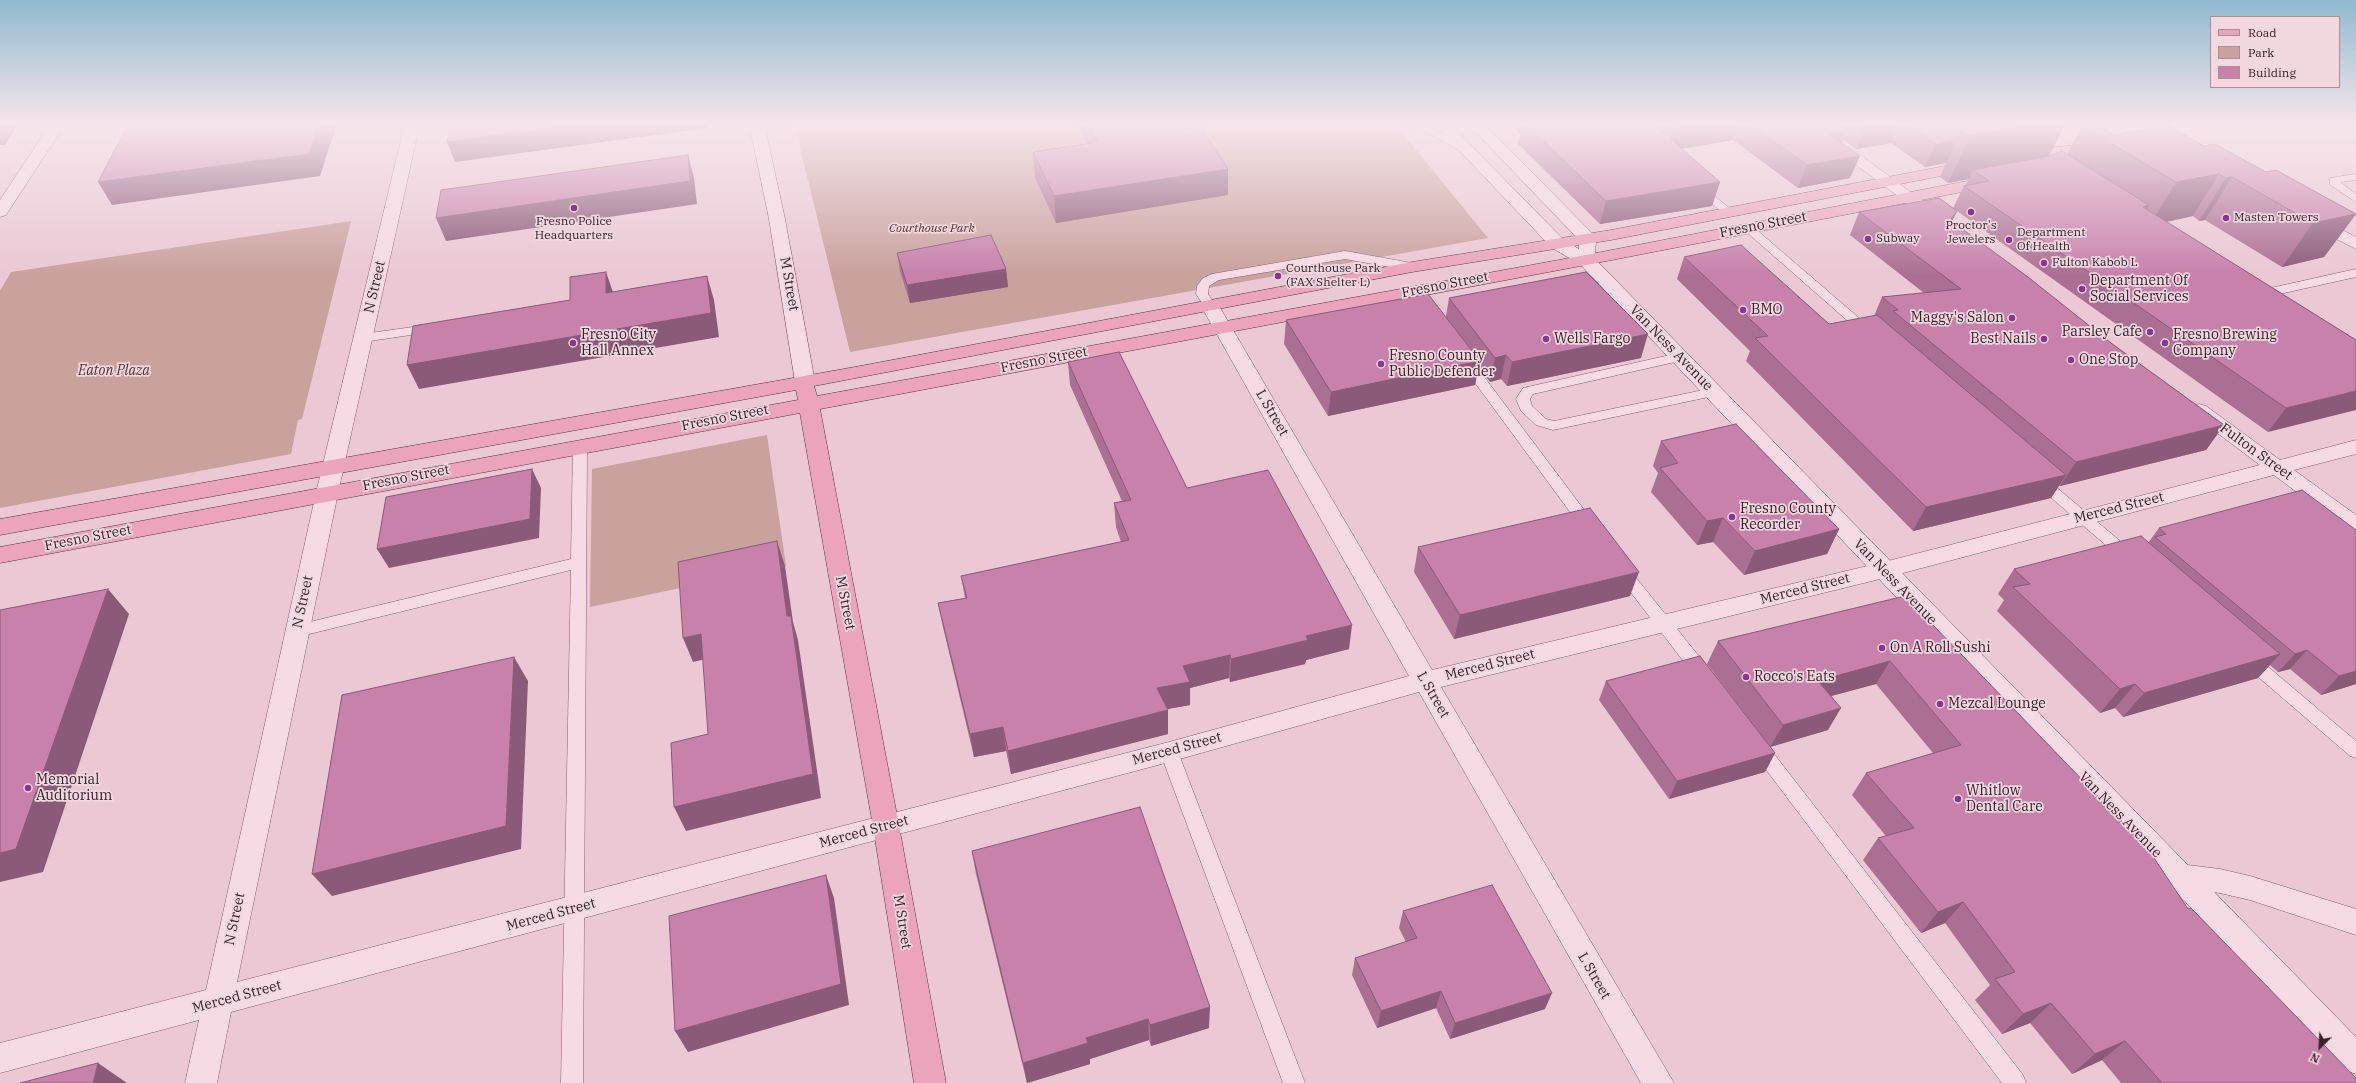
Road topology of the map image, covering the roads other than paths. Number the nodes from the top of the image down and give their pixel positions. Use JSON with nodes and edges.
{"nodes":[{"id":1,"x":26,"y":174,"type":"edge"},
{"id":2,"x":401,"y":174,"type":"edge"},
{"id":3,"x":767,"y":174,"type":"edge"},
{"id":4,"x":1490,"y":174,"type":"edge"},
{"id":5,"x":1524,"y":174,"type":"edge"},
{"id":6,"x":1876,"y":174,"type":"edge"},
{"id":7,"x":1931,"y":174,"type":"edge"},
{"id":8,"x":2356,"y":177,"type":"edge"},
{"id":9,"x":1688,"y":178,"type":"edge"},
{"id":10,"x":2007,"y":178,"type":"edge"},
{"id":11,"x":1888,"y":182,"type":"junction"},
{"id":12,"x":1910,"y":197,"type":"junction"},
{"id":13,"x":2356,"y":199,"type":"edge"},
{"id":14,"x":0,"y":212,"type":"edge"},
{"id":15,"x":1728,"y":212,"type":"junction"},
{"id":16,"x":2304,"y":214,"type":"edge"},
{"id":17,"x":1941,"y":220,"type":"edge"},
{"id":18,"x":1747,"y":227,"type":"junction"},
{"id":19,"x":1588,"y":239,"type":"junction"},
{"id":20,"x":1558,"y":244,"type":"junction"},
{"id":21,"x":2356,"y":244,"type":"edge"},
{"id":22,"x":1586,"y":260,"type":"junction"},
{"id":23,"x":1412,"y":267,"type":"junction"},
{"id":24,"x":2356,"y":273,"type":"edge"},
{"id":25,"x":1413,"y":291,"type":"junction"},
{"id":26,"x":1424,"y":305,"type":"edge"},
{"id":27,"x":2263,"y":305,"type":"edge"},
{"id":28,"x":1210,"y":306,"type":"junction"},
{"id":29,"x":1161,"y":314,"type":"junction"},
{"id":30,"x":1222,"y":326,"type":"junction"},
{"id":31,"x":420,"y":330,"type":"edge"},
{"id":32,"x":363,"y":338,"type":"junction"},
{"id":33,"x":1879,"y":341,"type":"edge"},
{"id":34,"x":1459,"y":353,"type":"edge"},
{"id":35,"x":1679,"y":356,"type":"junction"},
{"id":36,"x":989,"y":371,"type":"junction"},
{"id":37,"x":1712,"y":392,"type":"junction"},
{"id":38,"x":806,"y":393,"type":"junction"},
{"id":39,"x":2188,"y":402,"type":"edge"},
{"id":40,"x":1540,"y":422,"type":"junction"},
{"id":41,"x":1515,"y":428,"type":"junction"},
{"id":42,"x":580,"y":446,"type":"junction"},
{"id":43,"x":2356,"y":448,"type":"edge"},
{"id":44,"x":334,"y":467,"type":"junction"},
{"id":45,"x":2276,"y":467,"type":"junction"},
{"id":46,"x":2028,"y":471,"type":"edge"},
{"id":47,"x":327,"y":493,"type":"junction"},
{"id":48,"x":2082,"y":517,"type":"junction"},
{"id":49,"x":2356,"y":526,"type":"edge"},
{"id":50,"x":0,"y":527,"type":"edge"},
{"id":51,"x":1598,"y":539,"type":"edge"},
{"id":52,"x":0,"y":554,"type":"edge"},
{"id":53,"x":1612,"y":557,"type":"edge"},
{"id":54,"x":578,"y":563,"type":"junction"},
{"id":55,"x":2142,"y":569,"type":"edge"},
{"id":56,"x":1884,"y":570,"type":"junction"},
{"id":57,"x":1664,"y":623,"type":"junction"},
{"id":58,"x":297,"y":631,"type":"junction"},
{"id":59,"x":2238,"y":651,"type":"edge"},
{"id":60,"x":1425,"y":681,"type":"junction"},
{"id":61,"x":1713,"y":687,"type":"edge"},
{"id":62,"x":1747,"y":731,"type":"edge"},
{"id":63,"x":2356,"y":751,"type":"edge"},
{"id":64,"x":1169,"y":752,"type":"junction"},
{"id":65,"x":886,"y":826,"type":"junction"},
{"id":66,"x":2179,"y":876,"type":"junction"},
{"id":67,"x":574,"y":908,"type":"junction"},
{"id":68,"x":2356,"y":922,"type":"edge"},
{"id":69,"x":218,"y":1003,"type":"junction"},
{"id":70,"x":0,"y":1058,"type":"edge"},
{"id":71,"x":2356,"y":1059,"type":"edge"},
{"id":72,"x":200,"y":1083,"type":"edge"},
{"id":73,"x":572,"y":1083,"type":"edge"},
{"id":74,"x":930,"y":1083,"type":"edge"},
{"id":75,"x":1294,"y":1083,"type":"edge"},
{"id":76,"x":1658,"y":1083,"type":"edge"},
{"id":77,"x":2015,"y":1083,"type":"edge"}],
"edges":[{"from":1,"to":14,"type":"street"},
{"from":2,"to":32,"type":"street","name":"N Street"},
{"from":3,"to":38,"type":"street","name":"M Street"},
{"from":4,"to":20,"type":"street","name":"Van Ness Avenue"},
{"from":5,"to":19,"type":"street"},
{"from":6,"to":11,"type":"street"},
{"from":7,"to":11,"type":"main road","name":"Fresno Street"},
{"from":8,"to":13,"type":"lane"},
{"from":9,"to":15,"type":"lane"},
{"from":10,"to":12,"type":"main road","name":"Fresno Street"},
{"from":11,"to":12,"type":"street"},
{"from":11,"to":15,"type":"main road","name":"Fresno Street"},
{"from":12,"to":17,"type":"street"},
{"from":12,"to":18,"type":"main road","name":"Fresno Street"},
{"from":15,"to":19,"type":"main road","name":"Fresno Street"},
{"from":16,"to":21,"type":"street"},
{"from":18,"to":22,"type":"main road","name":"Fresno Street"},
{"from":18,"to":33,"type":"lane"},
{"from":19,"to":20,"type":"main road","name":"Fresno Street"},
{"from":19,"to":22,"type":"street"},
{"from":20,"to":22,"type":"street","name":"Van Ness Avenue"},
{"from":20,"to":23,"type":"main road","name":"Fresno Street"},
{"from":22,"to":25,"type":"main road","name":"Fresno Street"},
{"from":22,"to":35,"type":"street","name":"Van Ness Avenue"},
{"from":23,"to":28,"type":"main road","name":"Fresno Street"},
{"from":23,"to":28,"type":"lane"},
{"from":24,"to":27,"type":"lane"},
{"from":25,"to":26,"type":"lane"},
{"from":25,"to":30,"type":"main road","name":"Fresno Street"},
{"from":28,"to":29,"type":"main road","name":"Fresno Street"},
{"from":28,"to":30,"type":"street","name":"L Street"},
{"from":29,"to":36,"type":"main road"},
{"from":29,"to":38,"type":"main road","name":"Fresno Street"},
{"from":30,"to":36,"type":"main road","name":"Fresno Street"},
{"from":30,"to":60,"type":"street","name":"L Street"},
{"from":31,"to":32,"type":"lane"},
{"from":32,"to":44,"type":"street","name":"N Street"},
{"from":34,"to":41,"type":"lane"},
{"from":35,"to":37,"type":"street","name":"Van Ness Avenue"},
{"from":35,"to":40,"type":"lane"},
{"from":36,"to":38,"type":"main road","name":"Fresno Street"},
{"from":37,"to":40,"type":"lane"},
{"from":37,"to":56,"type":"street","name":"Van Ness Avenue"},
{"from":38,"to":42,"type":"main road","name":"Fresno Street"},
{"from":38,"to":44,"type":"main road","name":"Fresno Street"},
{"from":38,"to":65,"type":"main road","name":"M Street"},
{"from":39,"to":45,"type":"street","name":"Fulton Street"},
{"from":40,"to":41,"type":"lane"},
{"from":41,"to":51,"type":"lane"},
{"from":42,"to":47,"type":"main road","name":"Fresno Street"},
{"from":42,"to":54,"type":"lane"},
{"from":43,"to":45,"type":"street","name":"Merced Street"},
{"from":44,"to":47,"type":"street","name":"N Street"},
{"from":44,"to":50,"type":"main road","name":"Fresno Street"},
{"from":45,"to":48,"type":"street","name":"Merced Street"},
{"from":45,"to":49,"type":"street","name":"Fulton Street"},
{"from":46,"to":48,"type":"lane"},
{"from":47,"to":52,"type":"main road","name":"Fresno Street"},
{"from":47,"to":58,"type":"street","name":"N Street"},
{"from":48,"to":55,"type":"lane"},
{"from":48,"to":56,"type":"street","name":"Merced Street"},
{"from":53,"to":57,"type":"lane"},
{"from":54,"to":58,"type":"lane"},
{"from":54,"to":67,"type":"lane"},
{"from":56,"to":57,"type":"street","name":"Merced Street"},
{"from":56,"to":66,"type":"street","name":"Van Ness Avenue"},
{"from":57,"to":60,"type":"street","name":"Merced Street"},
{"from":57,"to":61,"type":"lane"},
{"from":58,"to":69,"type":"street","name":"N Street"},
{"from":59,"to":63,"type":"lane"},
{"from":60,"to":64,"type":"street","name":"Merced Street"},
{"from":60,"to":76,"type":"street","name":"L Street"},
{"from":62,"to":77,"type":"lane"},
{"from":64,"to":65,"type":"street","name":"Merced Street"},
{"from":64,"to":75,"type":"lane"},
{"from":65,"to":67,"type":"street","name":"Merced Street"},
{"from":65,"to":74,"type":"main road","name":"M Street"},
{"from":66,"to":68,"type":"street"},
{"from":66,"to":71,"type":"street","name":"Van Ness Avenue"},
{"from":67,"to":69,"type":"street","name":"Merced Street"},
{"from":67,"to":73,"type":"lane"},
{"from":69,"to":70,"type":"street","name":"Merced Street"},
{"from":69,"to":72,"type":"street","name":"N Street"}]}
